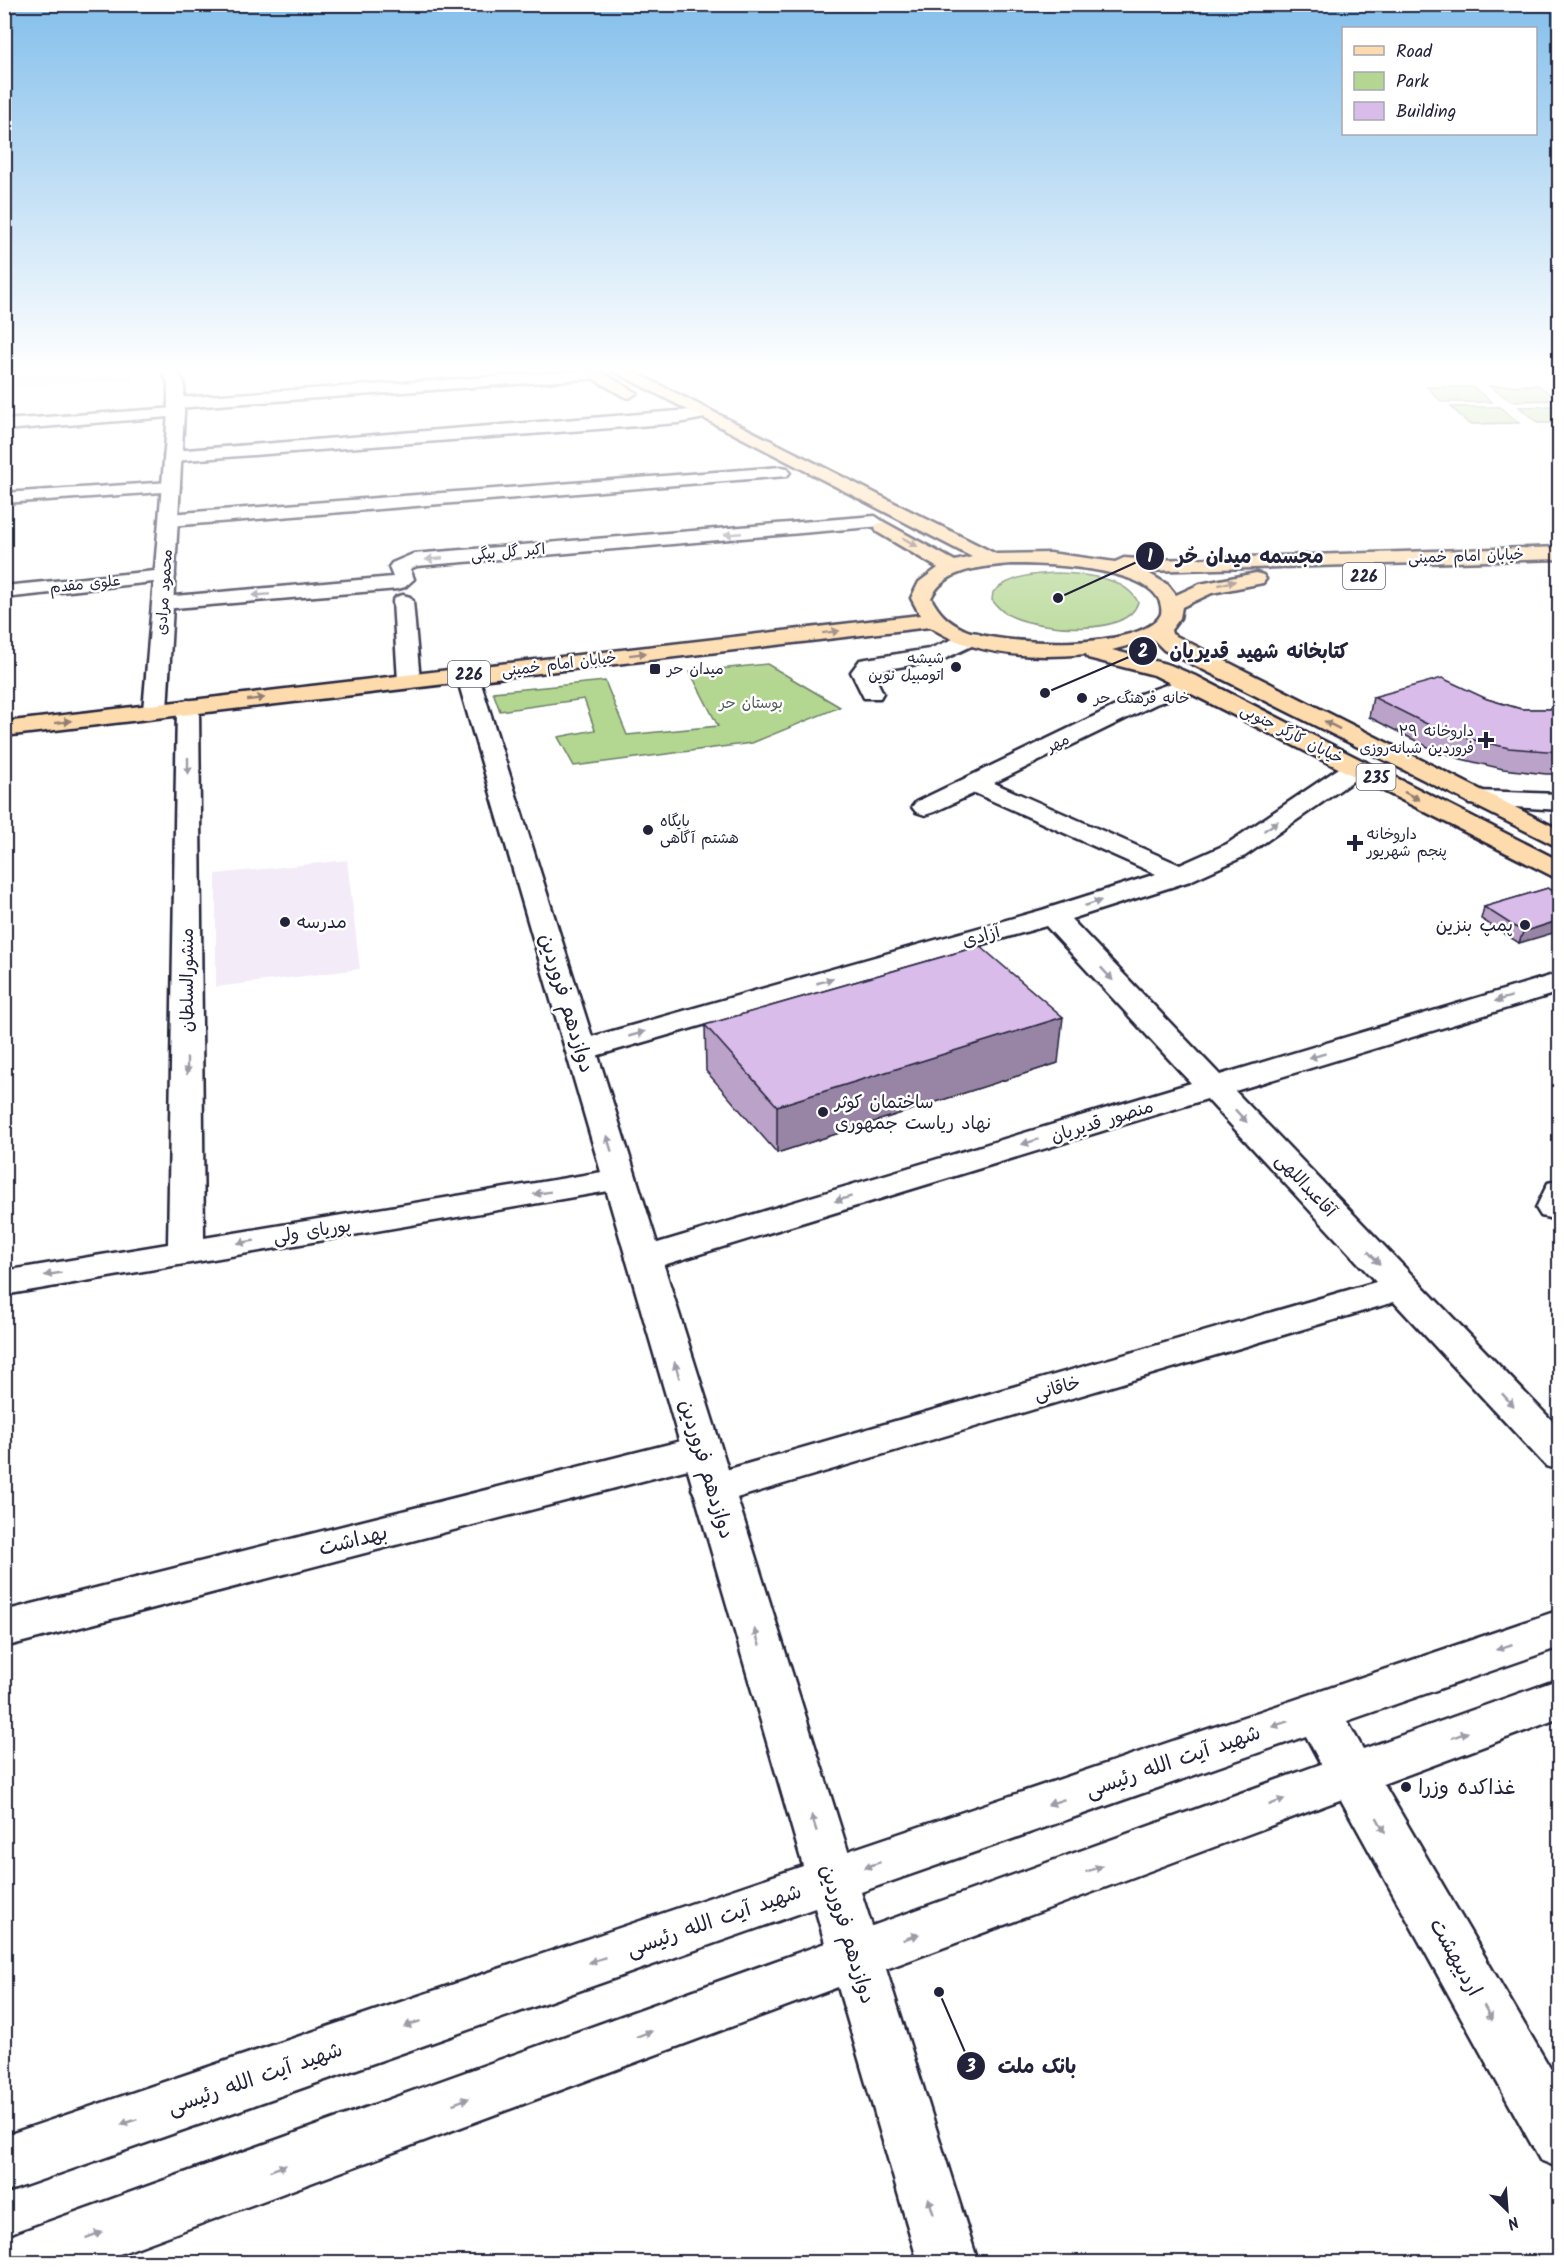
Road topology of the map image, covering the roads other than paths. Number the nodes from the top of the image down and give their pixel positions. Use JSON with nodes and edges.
{"nodes":[{"id":1,"x":172,"y":473,"type":"edge"},
{"id":2,"x":783,"y":473,"type":"edge"},
{"id":3,"x":820,"y":473,"type":"edge"},
{"id":4,"x":787,"y":475,"type":"joint"},
{"id":5,"x":171,"y":487,"type":"junction"},
{"id":6,"x":4,"y":498,"type":"edge"},
{"id":7,"x":843,"y":505,"type":"dead end"},
{"id":8,"x":169,"y":520,"type":"junction"},
{"id":9,"x":875,"y":522,"type":"junction"},
{"id":10,"x":1560,"y":553,"type":"edge"},
{"id":11,"x":993,"y":560,"type":"junction"},
{"id":12,"x":1084,"y":561,"type":"junction"},
{"id":13,"x":954,"y":569,"type":"junction"},
{"id":14,"x":1560,"y":570,"type":"edge"},
{"id":15,"x":165,"y":576,"type":"junction"},
{"id":16,"x":4,"y":592,"type":"edge"},
{"id":17,"x":403,"y":601,"type":"dead end"},
{"id":18,"x":163,"y":603,"type":"junction"},
{"id":19,"x":1172,"y":604,"type":"junction"},
{"id":20,"x":934,"y":620,"type":"junction"},
{"id":21,"x":1160,"y":629,"type":"junction"},
{"id":22,"x":970,"y":638,"type":"junction"},
{"id":23,"x":1079,"y":650,"type":"junction"},
{"id":24,"x":467,"y":674,"type":"junction"},
{"id":25,"x":409,"y":681,"type":"junction"},
{"id":26,"x":1192,"y":683,"type":"junction"},
{"id":27,"x":872,"y":693,"type":"dead end"},
{"id":28,"x":188,"y":707,"type":"junction"},
{"id":29,"x":155,"y":711,"type":"junction"},
{"id":30,"x":4,"y":729,"type":"edge"},
{"id":31,"x":1357,"y":767,"type":"junction"},
{"id":32,"x":975,"y":784,"type":"junction"},
{"id":33,"x":1478,"y":799,"type":"junction"},
{"id":34,"x":1560,"y":802,"type":"edge"},
{"id":35,"x":925,"y":807,"type":"dead end"},
{"id":36,"x":1560,"y":840,"type":"edge"},
{"id":37,"x":1560,"y":872,"type":"edge"},
{"id":38,"x":1180,"y":875,"type":"junction"},
{"id":39,"x":1053,"y":916,"type":"junction"},
{"id":40,"x":1560,"y":982,"type":"edge"},
{"id":41,"x":581,"y":1050,"type":"junction"},
{"id":42,"x":1214,"y":1087,"type":"junction"},
{"id":43,"x":620,"y":1180,"type":"junction"},
{"id":44,"x":186,"y":1252,"type":"junction"},
{"id":45,"x":644,"y":1259,"type":"junction"},
{"id":46,"x":4,"y":1282,"type":"edge"},
{"id":47,"x":1401,"y":1287,"type":"junction"},
{"id":48,"x":1560,"y":1455,"type":"edge"},
{"id":49,"x":707,"y":1470,"type":"junction"},
{"id":50,"x":1560,"y":1628,"type":"edge"},
{"id":51,"x":4,"y":1629,"type":"edge"},
{"id":52,"x":1560,"y":1698,"type":"edge"},
{"id":53,"x":1317,"y":1712,"type":"junction"},
{"id":54,"x":1352,"y":1774,"type":"junction"},
{"id":55,"x":831,"y":1880,"type":"junction"},
{"id":56,"x":856,"y":1957,"type":"junction"},
{"id":57,"x":1560,"y":2140,"type":"edge"},
{"id":58,"x":4,"y":2165,"type":"edge"},
{"id":59,"x":20,"y":2262,"type":"edge"},
{"id":60,"x":948,"y":2262,"type":"edge"}],
"edges":[{"from":1,"to":5,"type":"street","name":"محمود مرادی"},
{"from":2,"to":4,"type":"main road"},
{"from":3,"to":11,"type":"main road"},
{"from":4,"to":8,"type":"street"},
{"from":5,"to":6,"type":"street"},
{"from":5,"to":8,"type":"street","name":"محمود مرادی"},
{"from":7,"to":9,"type":"main road"},
{"from":8,"to":15,"type":"street","name":"محمود مرادی"},
{"from":9,"to":13,"type":"main road","one_way":true},
{"from":9,"to":18,"type":"street","name":"اکبر گل بیگی","one_way":true},
{"from":10,"to":12,"type":"main road","name":"خیابان امام خمینی","number":"226"},
{"from":11,"to":12,"type":"main road"},
{"from":11,"to":13,"type":"main road"},
{"from":12,"to":19,"type":"main road"},
{"from":13,"to":20,"type":"main road"},
{"from":19,"to":14,"type":"main road","name":"خیابان امام خمینی","number":"226","one_way":true},
{"from":15,"to":16,"type":"street","name":"علوی مقدم"},
{"from":15,"to":18,"type":"street","name":"محمود مرادی"},
{"from":17,"to":25,"type":"street"},
{"from":18,"to":29,"type":"street","name":"محمود مرادی"},
{"from":19,"to":21,"type":"main road"},
{"from":20,"to":22,"type":"main road"},
{"from":24,"to":20,"type":"main road","name":"خیابان امام خمینی","number":"226","one_way":true},
{"from":21,"to":23,"type":"main road"},
{"from":33,"to":21,"type":"main road","name":"خیابان کارگر جنوبی","number":"235","one_way":true},
{"from":22,"to":23,"type":"main road"},
{"from":22,"to":27,"type":"street"},
{"from":23,"to":26,"type":"main road","name":"خیابان کارگر جنوبی","number":"235"},
{"from":24,"to":25,"type":"main road","name":"خیابان امام خمینی","number":"226"},
{"from":24,"to":41,"type":"street","name":"دوازدهم فروردین"},
{"from":28,"to":25,"type":"main road","name":"خیابان امام خمینی","number":"226","one_way":true},
{"from":26,"to":31,"type":"main road","name":"خیابان کارگر جنوبی","number":"235"},
{"from":26,"to":32,"type":"street","name":"مهر"},
{"from":28,"to":29,"type":"main road","name":"خیابان امام خمینی","number":"226"},
{"from":28,"to":44,"type":"street","name":"منشورالسلطان","one_way":true},
{"from":30,"to":29,"type":"main road","name":"خیابان امام خمینی","number":"226","one_way":true},
{"from":31,"to":37,"type":"main road","name":"خیابان کارگر جنوبی","number":"235","one_way":true},
{"from":38,"to":31,"type":"street","name":"آزادی","one_way":true},
{"from":32,"to":35,"type":"street","name":"مهر"},
{"from":32,"to":38,"type":"street"},
{"from":33,"to":34,"type":"street"},
{"from":33,"to":36,"type":"main road","name":"خیابان کارگر جنوبی","number":"235"},
{"from":39,"to":38,"type":"street","name":"آزادی","one_way":true},
{"from":41,"to":39,"type":"street","name":"آزادی","one_way":true},
{"from":39,"to":42,"type":"street","name":"آقاعبداللهی","one_way":true},
{"from":40,"to":42,"type":"street","name":"منصور قدیریان","one_way":true},
{"from":43,"to":41,"type":"street","name":"دوازدهم فروردین","one_way":true},
{"from":42,"to":45,"type":"street","name":"منصور قدیریان","one_way":true},
{"from":42,"to":47,"type":"street","name":"آقاعبداللهی","one_way":true},
{"from":43,"to":44,"type":"street","name":"پوریای ولی","one_way":true},
{"from":43,"to":45,"type":"street","name":"دوازدهم فروردین"},
{"from":44,"to":46,"type":"street","name":"پوریای ولی","one_way":true},
{"from":49,"to":45,"type":"street","name":"دوازدهم فروردین","one_way":true},
{"from":47,"to":48,"type":"street","name":"آقاعبداللهی","one_way":true},
{"from":47,"to":49,"type":"street","name":"خاقانی"},
{"from":49,"to":51,"type":"street","name":"بهداشت"},
{"from":55,"to":49,"type":"street","name":"دوازدهم فروردین","one_way":true},
{"from":50,"to":53,"type":"street","name":"شهید آیت الله رئیسی","one_way":true},
{"from":54,"to":52,"type":"street","one_way":true},
{"from":53,"to":54,"type":"street","name":"اردیبهشت"},
{"from":53,"to":55,"type":"street","name":"شهید آیت الله رئیسی","one_way":true},
{"from":56,"to":54,"type":"street","one_way":true},
{"from":54,"to":57,"type":"street","name":"اردیبهشت","one_way":true},
{"from":55,"to":56,"type":"street","name":"دوازدهم فروردین"},
{"from":55,"to":58,"type":"street","name":"شهید آیت الله رئیسی","one_way":true},
{"from":59,"to":56,"type":"street","one_way":true},
{"from":60,"to":56,"type":"street","name":"دوازدهم فروردین","one_way":true}]}
